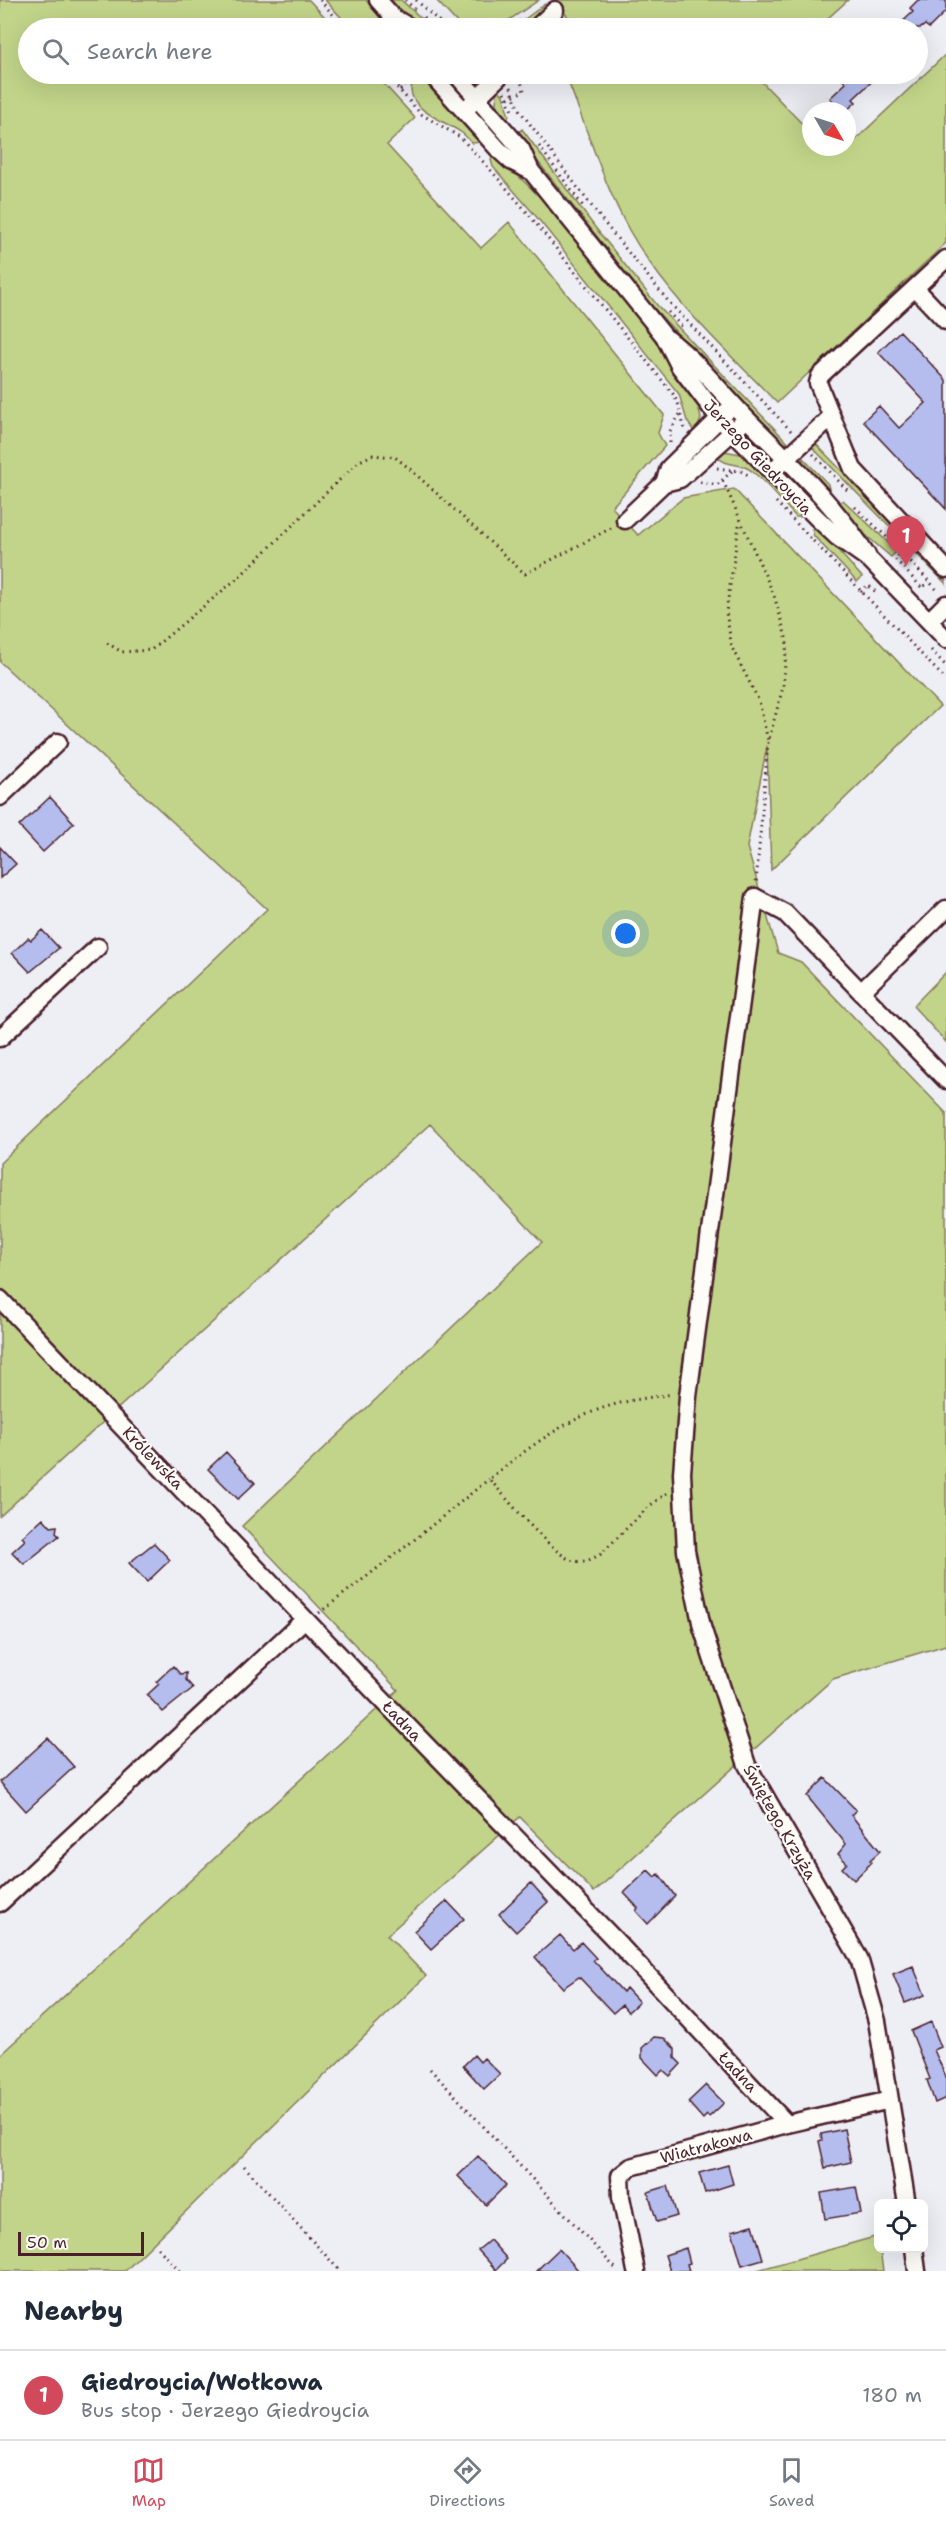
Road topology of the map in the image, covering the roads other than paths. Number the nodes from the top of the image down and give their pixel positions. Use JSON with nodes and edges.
{"nodes":[{"id":1,"x":378,"y":0,"type":"edge"},
{"id":2,"x":555,"y":10,"type":"dead end"},
{"id":3,"x":392,"y":18,"type":"edge"},
{"id":4,"x":547,"y":18,"type":"edge"},
{"id":5,"x":440,"y":84,"type":"edge"},
{"id":6,"x":458,"y":84,"type":"edge"},
{"id":7,"x":470,"y":84,"type":"edge"},
{"id":8,"x":501,"y":84,"type":"edge"},
{"id":9,"x":450,"y":94,"type":"junction"},
{"id":10,"x":478,"y":98,"type":"junction"},
{"id":11,"x":465,"y":110,"type":"junction"},
{"id":12,"x":531,"y":171,"type":"junction"},
{"id":13,"x":946,"y":259,"type":"edge"},
{"id":14,"x":915,"y":288,"type":"junction"},
{"id":15,"x":946,"y":321,"type":"edge"},
{"id":16,"x":664,"y":336,"type":"junction"},
{"id":17,"x":734,"y":405,"type":"junction"},
{"id":18,"x":831,"y":417,"type":"junction"},
{"id":19,"x":719,"y":418,"type":"junction"},
{"id":20,"x":747,"y":418,"type":"junction"},
{"id":21,"x":732,"y":432,"type":"junction"},
{"id":22,"x":786,"y":459,"type":"junction"},
{"id":23,"x":772,"y":472,"type":"junction"},
{"id":24,"x":672,"y":481,"type":"junction"},
{"id":25,"x":625,"y":520,"type":"road end"},
{"id":26,"x":871,"y":561,"type":"junction"},
{"id":27,"x":940,"y":572,"type":"edge"},
{"id":28,"x":943,"y":599,"type":"edge"},
{"id":29,"x":929,"y":621,"type":"junction"},
{"id":30,"x":946,"y":639,"type":"edge"},
{"id":31,"x":58,"y":742,"type":"dead end"},
{"id":32,"x":0,"y":797,"type":"edge"},
{"id":33,"x":946,"y":909,"type":"edge"},
{"id":34,"x":98,"y":947,"type":"dead end"},
{"id":35,"x":862,"y":992,"type":"junction"},
{"id":36,"x":0,"y":1038,"type":"edge"},
{"id":37,"x":946,"y":1080,"type":"edge"},
{"id":38,"x":0,"y":1299,"type":"edge"},
{"id":39,"x":305,"y":1619,"type":"junction"},
{"id":40,"x":0,"y":1903,"type":"edge"},
{"id":41,"x":890,"y":2100,"type":"junction"},
{"id":42,"x":787,"y":2124,"type":"junction"},
{"id":43,"x":906,"y":2199,"type":"edge"},
{"id":44,"x":915,"y":2253,"type":"edge"},
{"id":45,"x":636,"y":2271,"type":"edge"},
{"id":46,"x":917,"y":2271,"type":"edge"}],
"edges":[{"from":1,"to":3,"type":"street"},
{"from":2,"to":4,"type":"street"},
{"from":5,"to":9,"type":"street","name":"Jerzego Giedroycia"},
{"from":6,"to":9,"type":"street"},
{"from":7,"to":10,"type":"street","name":"Jerzego Giedroycia"},
{"from":8,"to":10,"type":"street"},
{"from":9,"to":11,"type":"street","name":"Jerzego Giedroycia"},
{"from":10,"to":11,"type":"street"},
{"from":10,"to":12,"type":"street","name":"Jerzego Giedroycia"},
{"from":11,"to":12,"type":"street","name":"Jerzego Giedroycia"},
{"from":12,"to":16,"type":"street","name":"Jerzego Giedroycia"},
{"from":13,"to":14,"type":"street"},
{"from":14,"to":15,"type":"street"},
{"from":14,"to":18,"type":"street"},
{"from":16,"to":17,"type":"street","name":"Jerzego Giedroycia"},
{"from":16,"to":19,"type":"street","name":"Jerzego Giedroycia"},
{"from":17,"to":19,"type":"street"},
{"from":17,"to":20,"type":"street","name":"Jerzego Giedroycia"},
{"from":18,"to":22,"type":"street"},
{"from":18,"to":27,"type":"street"},
{"from":19,"to":21,"type":"street","name":"Jerzego Giedroycia"},
{"from":19,"to":24,"type":"street"},
{"from":20,"to":21,"type":"street"},
{"from":20,"to":22,"type":"street","name":"Jerzego Giedroycia"},
{"from":21,"to":23,"type":"street","name":"Jerzego Giedroycia"},
{"from":21,"to":24,"type":"street"},
{"from":22,"to":23,"type":"street"},
{"from":22,"to":26,"type":"street","name":"Jerzego Giedroycia"},
{"from":23,"to":26,"type":"street","name":"Jerzego Giedroycia"},
{"from":24,"to":25,"type":"street"},
{"from":26,"to":29,"type":"street","name":"Jerzego Giedroycia"},
{"from":28,"to":29,"type":"street"},
{"from":29,"to":30,"type":"street","name":"Jerzego Giedroycia"},
{"from":31,"to":32,"type":"street"},
{"from":33,"to":35,"type":"street"},
{"from":34,"to":36,"type":"street"},
{"from":35,"to":37,"type":"street"},
{"from":35,"to":41,"type":"street","name":"Świętego Krzyża"},
{"from":38,"to":39,"type":"street","name":"Królewska"},
{"from":39,"to":40,"type":"street"},
{"from":39,"to":42,"type":"street","name":"Ładna"},
{"from":41,"to":42,"type":"street","name":"Wiatrakowa"},
{"from":41,"to":43,"type":"street","name":"Świętego Krzyża"},
{"from":42,"to":45,"type":"street","name":"Wiatrakowa"},
{"from":44,"to":46,"type":"street"}]}
